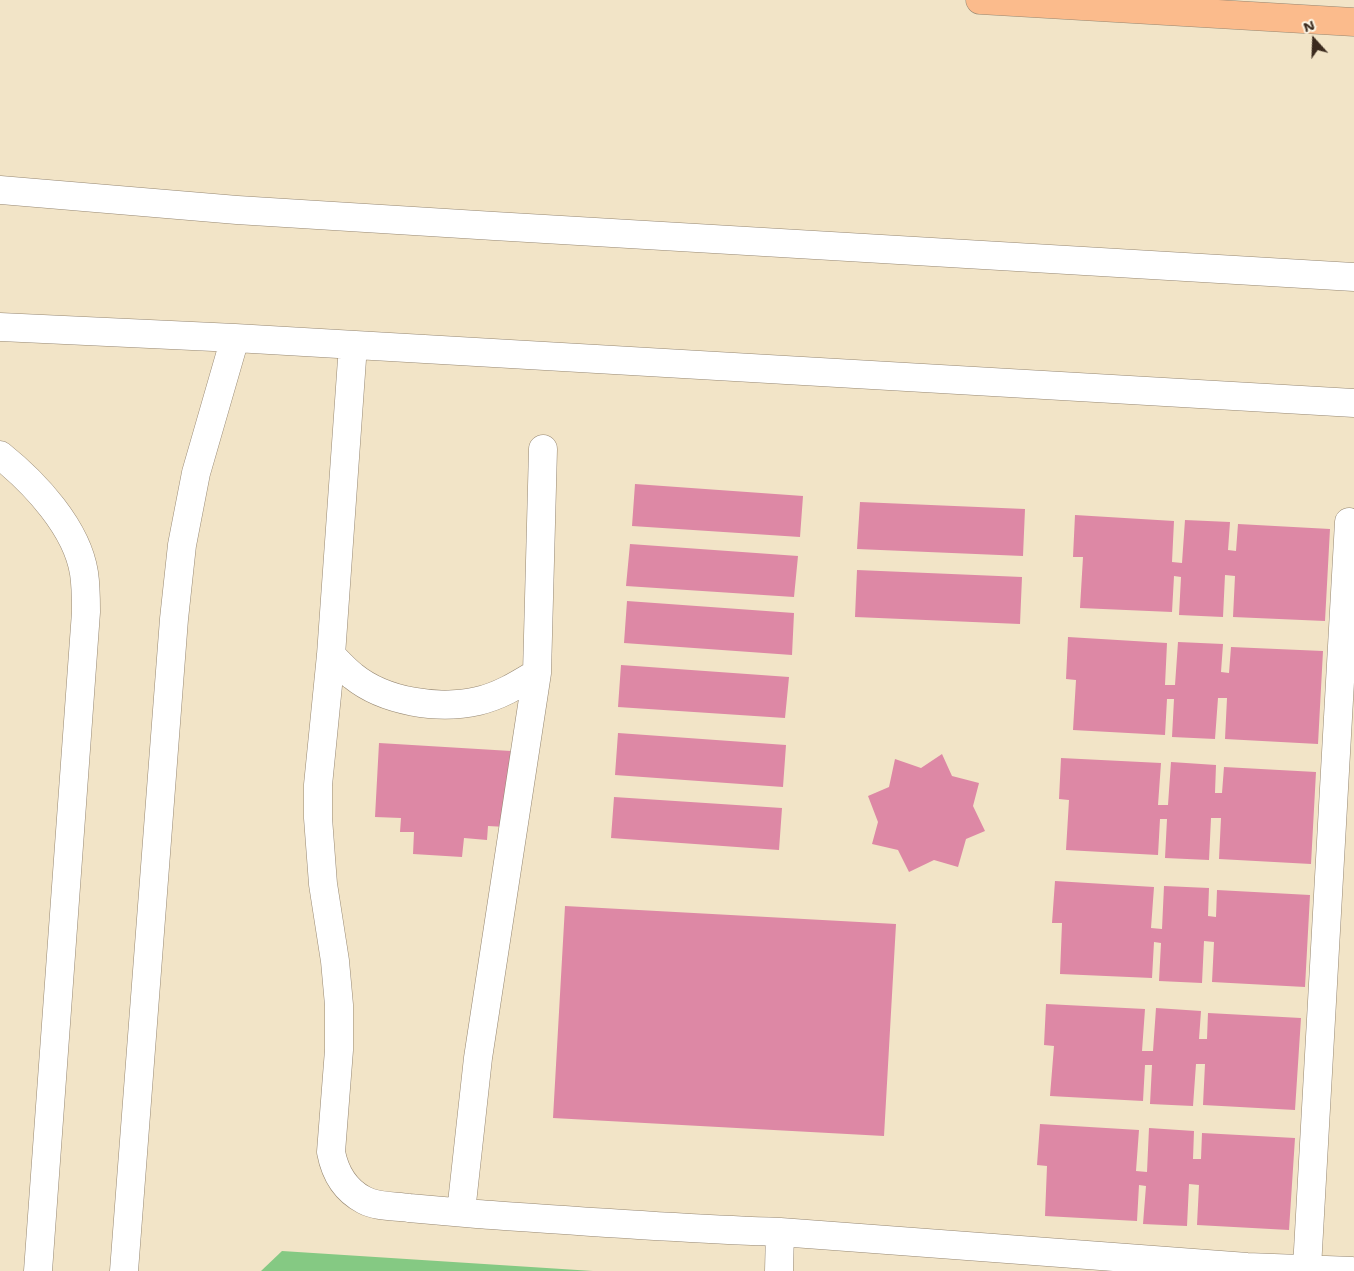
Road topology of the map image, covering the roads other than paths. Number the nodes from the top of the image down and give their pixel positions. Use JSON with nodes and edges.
{"nodes":[{"id":1,"x":980,"y":0,"type":"edge"},
{"id":2,"x":1354,"y":22,"type":"edge"},
{"id":3,"x":0,"y":190,"type":"edge"},
{"id":4,"x":1354,"y":277,"type":"edge"},
{"id":5,"x":0,"y":327,"type":"edge"},
{"id":6,"x":236,"y":338,"type":"junction"},
{"id":7,"x":353,"y":345,"type":"junction"},
{"id":8,"x":1354,"y":403,"type":"edge"},
{"id":9,"x":543,"y":449,"type":"dead end"},
{"id":10,"x":0,"y":456,"type":"edge"},
{"id":11,"x":1350,"y":522,"type":"dead end"},
{"id":12,"x":331,"y":655,"type":"junction"},
{"id":13,"x":537,"y":673,"type":"junction"},
{"id":14,"x":461,"y":1212,"type":"junction"},
{"id":15,"x":780,"y":1232,"type":"junction"},
{"id":16,"x":1307,"y":1268,"type":"junction"},
{"id":17,"x":38,"y":1271,"type":"edge"},
{"id":18,"x":124,"y":1271,"type":"edge"},
{"id":19,"x":779,"y":1271,"type":"edge"},
{"id":20,"x":1352,"y":1271,"type":"edge"}],
"edges":[{"from":1,"to":2,"type":"highway"},
{"from":3,"to":4,"type":"street"},
{"from":5,"to":6,"type":"street"},
{"from":6,"to":7,"type":"street"},
{"from":6,"to":18,"type":"street"},
{"from":7,"to":8,"type":"street"},
{"from":7,"to":12,"type":"street"},
{"from":9,"to":13,"type":"street"},
{"from":10,"to":17,"type":"street"},
{"from":11,"to":16,"type":"street"},
{"from":12,"to":13,"type":"street"},
{"from":12,"to":14,"type":"street"},
{"from":13,"to":14,"type":"street"},
{"from":14,"to":15,"type":"street"},
{"from":15,"to":16,"type":"street"},
{"from":15,"to":19,"type":"street"},
{"from":16,"to":20,"type":"street"}]}
